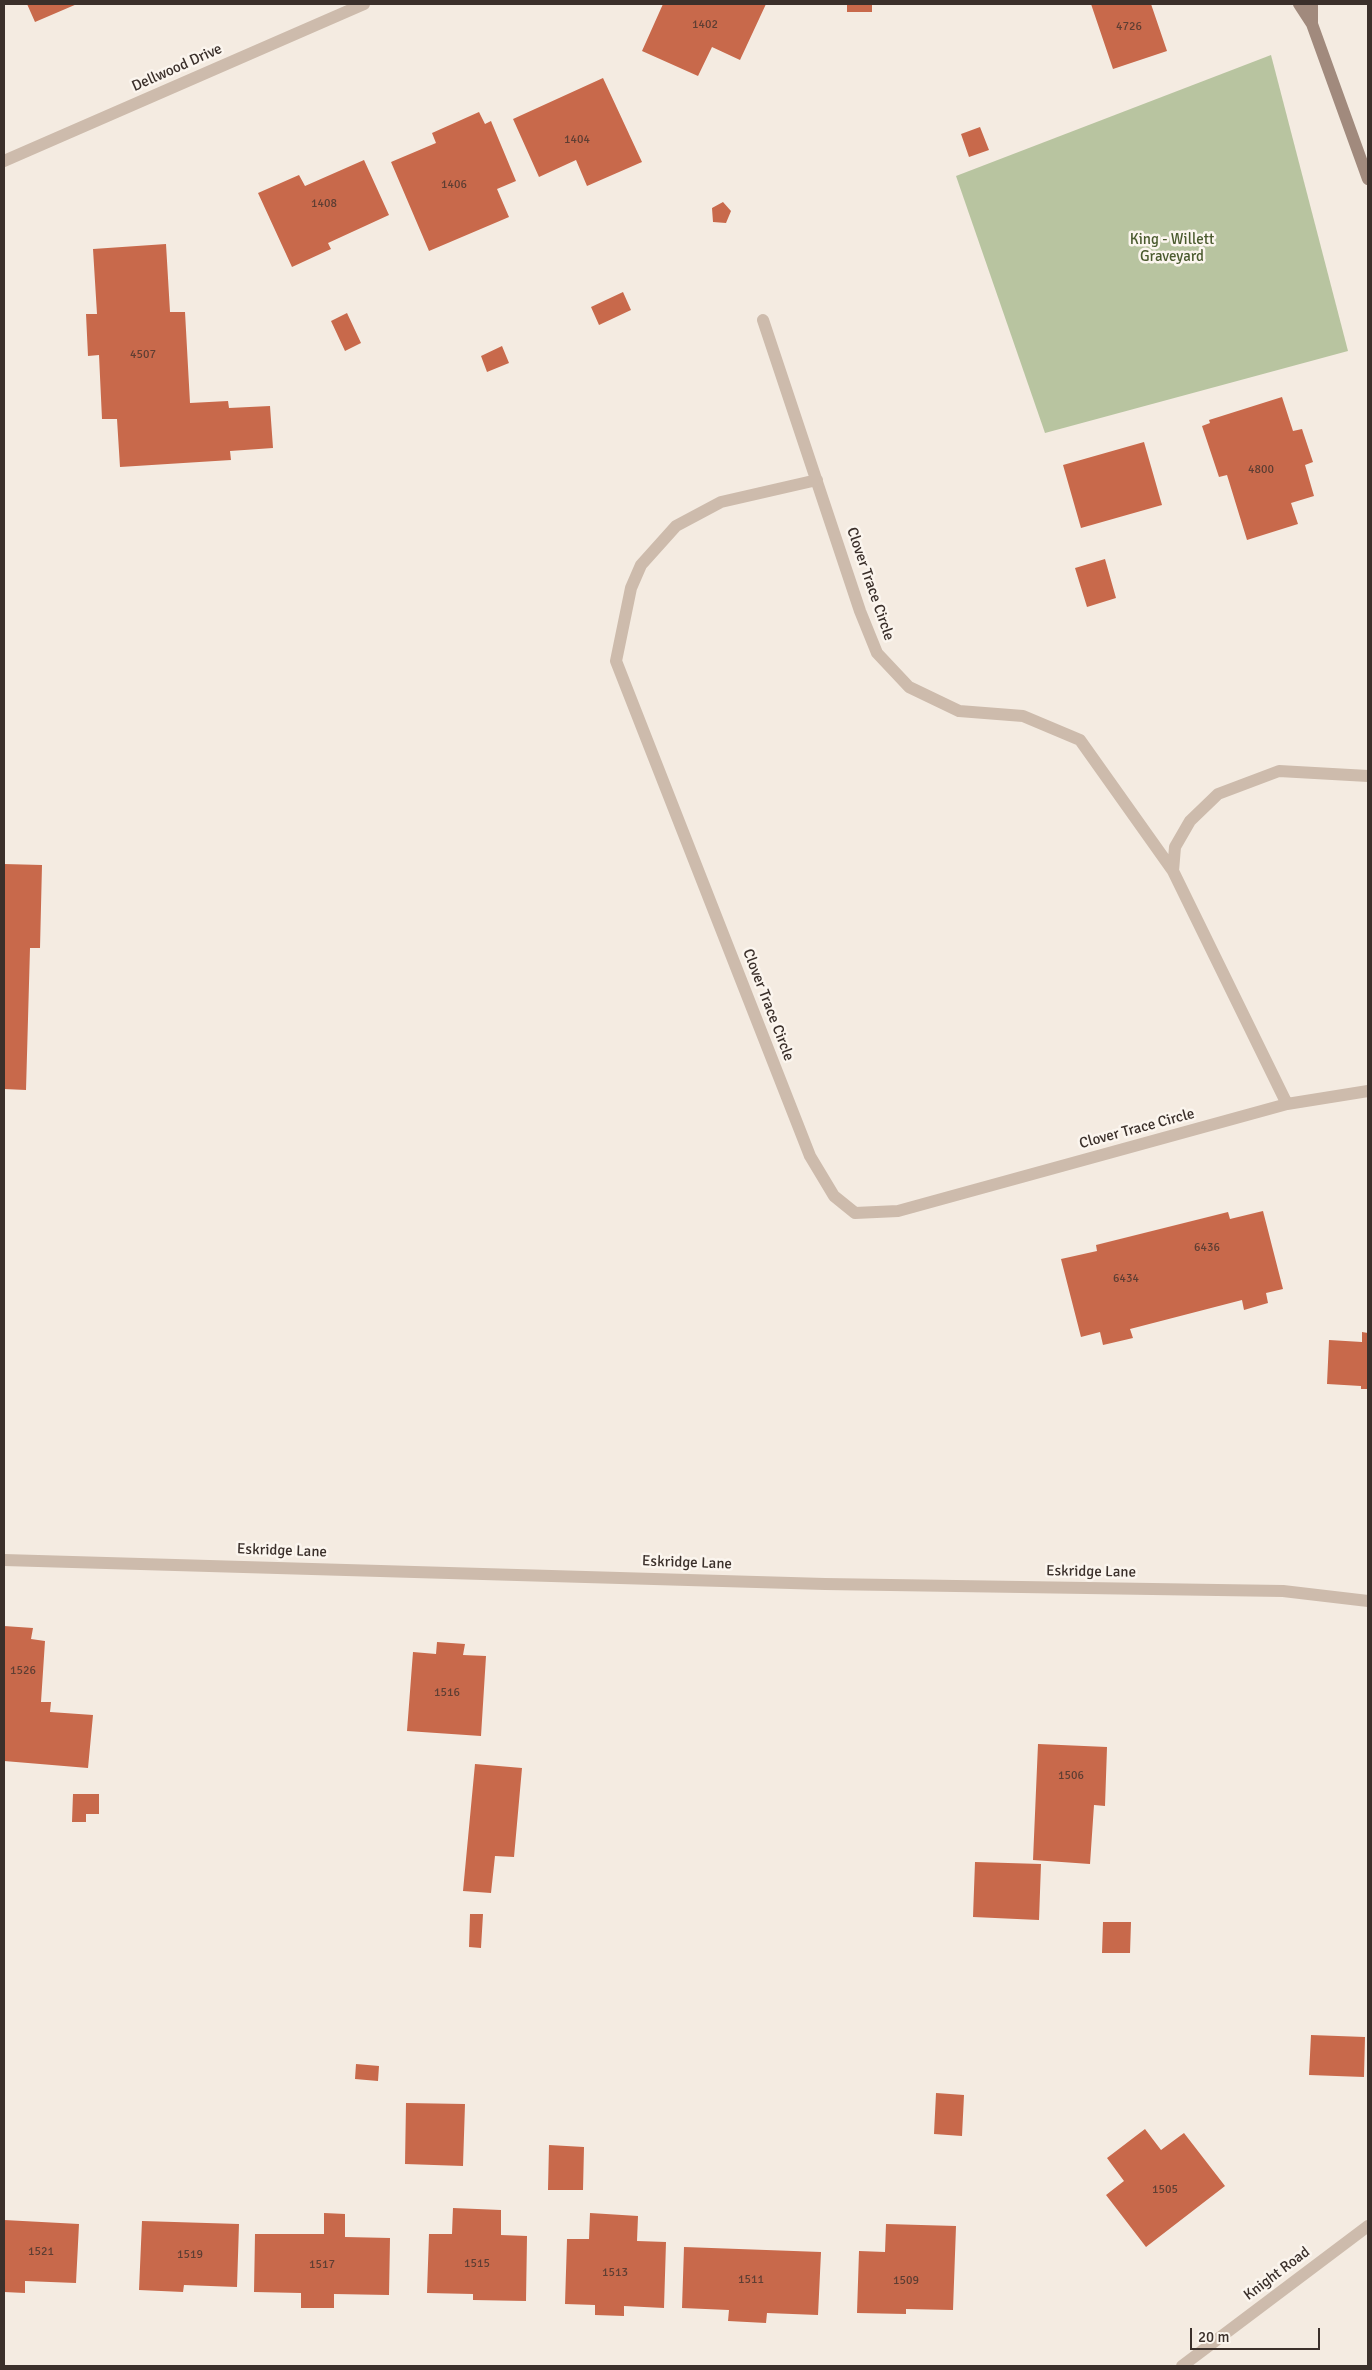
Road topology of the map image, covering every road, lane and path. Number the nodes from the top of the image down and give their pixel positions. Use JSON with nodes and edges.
{"nodes":[{"id":1,"x":364,"y":4,"type":"edge"},
{"id":2,"x":1299,"y":4,"type":"edge"},
{"id":3,"x":1312,"y":4,"type":"edge"},
{"id":4,"x":1312,"y":24,"type":"junction"},
{"id":5,"x":4,"y":161,"type":"edge"},
{"id":6,"x":1368,"y":179,"type":"edge"},
{"id":7,"x":763,"y":320,"type":"dead end"},
{"id":8,"x":817,"y":480,"type":"junction"},
{"id":9,"x":1368,"y":776,"type":"edge"},
{"id":10,"x":1173,"y":871,"type":"junction"},
{"id":11,"x":1368,"y":1091,"type":"edge"},
{"id":12,"x":1288,"y":1104,"type":"junction"},
{"id":13,"x":4,"y":1560,"type":"edge"},
{"id":14,"x":1368,"y":1602,"type":"edge"},
{"id":15,"x":1368,"y":2226,"type":"edge"},
{"id":16,"x":1182,"y":2366,"type":"edge"}],
"edges":[{"from":1,"to":5,"type":"street","name":"Dellwood Drive"},
{"from":2,"to":4,"type":"main road"},
{"from":3,"to":4,"type":"main road"},
{"from":4,"to":6,"type":"main road"},
{"from":7,"to":8,"type":"street","name":"Clover Trace Circle"},
{"from":8,"to":10,"type":"street","name":"Clover Trace Circle"},
{"from":8,"to":12,"type":"street","name":"Clover Trace Circle"},
{"from":9,"to":10,"type":"street"},
{"from":10,"to":12,"type":"street","name":"Clover Trace Circle"},
{"from":11,"to":12,"type":"street","name":"Clover Trace Circle"},
{"from":13,"to":14,"type":"street","name":"Eskridge Lane"},
{"from":15,"to":16,"type":"street","name":"Knight Road"}]}
